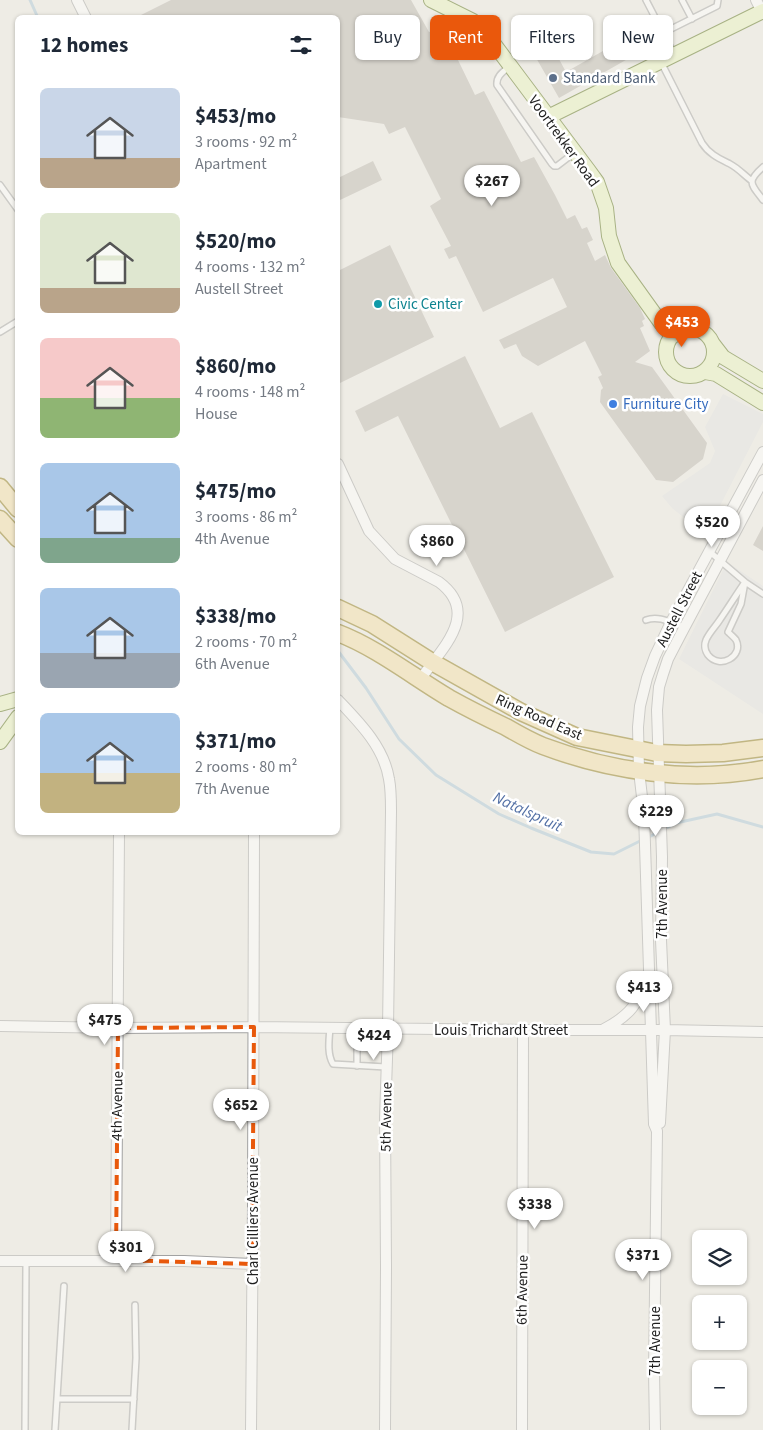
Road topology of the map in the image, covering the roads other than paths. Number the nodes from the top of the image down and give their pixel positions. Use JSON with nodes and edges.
{"nodes":[{"id":1,"x":77,"y":0,"type":"edge"},
{"id":2,"x":431,"y":0,"type":"edge"},
{"id":3,"x":646,"y":0,"type":"edge"},
{"id":4,"x":682,"y":0,"type":"edge"},
{"id":5,"x":718,"y":0,"type":"edge"},
{"id":6,"x":761,"y":9,"type":"edge"},
{"id":7,"x":84,"y":15,"type":"edge"},
{"id":8,"x":654,"y":15,"type":"edge"},
{"id":9,"x":692,"y":19,"type":"junction"},
{"id":10,"x":673,"y":29,"type":"edge"},
{"id":11,"x":674,"y":55,"type":"joint"},
{"id":12,"x":660,"y":61,"type":"junction"},
{"id":13,"x":510,"y":67,"type":"junction"},
{"id":14,"x":548,"y":118,"type":"junction"},
{"id":15,"x":575,"y":153,"type":"junction"},
{"id":16,"x":763,"y":166,"type":"edge"},
{"id":17,"x":752,"y":181,"type":"junction"},
{"id":18,"x":0,"y":185,"type":"edge"},
{"id":19,"x":763,"y":200,"type":"edge"},
{"id":20,"x":15,"y":206,"type":"edge"},
{"id":21,"x":15,"y":323,"type":"edge"},
{"id":22,"x":0,"y":332,"type":"edge"},
{"id":23,"x":673,"y":336,"type":"junction"},
{"id":24,"x":713,"y":344,"type":"junction"},
{"id":25,"x":705,"y":372,"type":"junction"},
{"id":26,"x":763,"y":380,"type":"edge"},
{"id":27,"x":763,"y":403,"type":"edge"},
{"id":28,"x":763,"y":452,"type":"edge"},
{"id":29,"x":340,"y":468,"type":"edge"},
{"id":30,"x":763,"y":480,"type":"edge"},
{"id":31,"x":0,"y":488,"type":"edge"},
{"id":32,"x":15,"y":505,"type":"edge"},
{"id":33,"x":0,"y":519,"type":"edge"},
{"id":34,"x":15,"y":536,"type":"edge"},
{"id":35,"x":710,"y":552,"type":"junction"},
{"id":36,"x":720,"y":559,"type":"junction"},
{"id":37,"x":745,"y":582,"type":"junction"},
{"id":38,"x":763,"y":594,"type":"edge"},
{"id":39,"x":340,"y":609,"type":"edge"},
{"id":40,"x":646,"y":620,"type":"dead end"},
{"id":41,"x":671,"y":622,"type":"junction"},
{"id":42,"x":684,"y":627,"type":"junction"},
{"id":43,"x":340,"y":634,"type":"edge"},
{"id":44,"x":432,"y":662,"type":"junction"},
{"id":45,"x":420,"y":680,"type":"junction"},
{"id":46,"x":15,"y":700,"type":"edge"},
{"id":47,"x":340,"y":702,"type":"edge"},
{"id":48,"x":0,"y":704,"type":"edge"},
{"id":49,"x":15,"y":721,"type":"edge"},
{"id":50,"x":0,"y":742,"type":"edge"},
{"id":51,"x":763,"y":748,"type":"edge"},
{"id":52,"x":637,"y":750,"type":"junction"},
{"id":53,"x":657,"y":753,"type":"junction"},
{"id":54,"x":763,"y":769,"type":"edge"},
{"id":55,"x":638,"y":771,"type":"junction"},
{"id":56,"x":658,"y":774,"type":"junction"},
{"id":57,"x":644,"y":814,"type":"joint"},
{"id":58,"x":119,"y":835,"type":"edge"},
{"id":59,"x":254,"y":835,"type":"edge"},
{"id":60,"x":648,"y":967,"type":"junction"},
{"id":61,"x":0,"y":1026,"type":"edge"},
{"id":62,"x":254,"y":1027,"type":"junction"},
{"id":63,"x":118,"y":1028,"type":"junction"},
{"id":64,"x":330,"y":1028,"type":"junction"},
{"id":65,"x":357,"y":1028,"type":"junction"},
{"id":66,"x":388,"y":1029,"type":"junction"},
{"id":67,"x":523,"y":1030,"type":"junction"},
{"id":68,"x":601,"y":1030,"type":"junction"},
{"id":69,"x":651,"y":1030,"type":"junction"},
{"id":70,"x":665,"y":1030,"type":"junction"},
{"id":71,"x":763,"y":1032,"type":"edge"},
{"id":72,"x":357,"y":1066,"type":"junction"},
{"id":73,"x":387,"y":1067,"type":"junction"},
{"id":74,"x":657,"y":1131,"type":"junction"},
{"id":75,"x":116,"y":1260,"type":"junction"},
{"id":76,"x":0,"y":1261,"type":"edge"},
{"id":77,"x":26,"y":1262,"type":"junction"},
{"id":78,"x":252,"y":1264,"type":"junction"},
{"id":79,"x":64,"y":1286,"type":"dead end"},
{"id":80,"x":135,"y":1305,"type":"dead end"},
{"id":81,"x":57,"y":1399,"type":"junction"},
{"id":82,"x":134,"y":1399,"type":"junction"},
{"id":83,"x":25,"y":1430,"type":"edge"},
{"id":84,"x":55,"y":1430,"type":"edge"},
{"id":85,"x":132,"y":1430,"type":"edge"},
{"id":86,"x":251,"y":1430,"type":"edge"},
{"id":87,"x":385,"y":1430,"type":"edge"},
{"id":88,"x":522,"y":1430,"type":"edge"},
{"id":89,"x":655,"y":1430,"type":"edge"}],
"edges":[{"from":1,"to":7,"type":"street"},
{"from":2,"to":13,"type":"street","name":"Voortrekker Road"},
{"from":3,"to":8,"type":"lane"},
{"from":4,"to":9,"type":"lane"},
{"from":5,"to":9,"type":"lane"},
{"from":6,"to":11,"type":"street"},
{"from":9,"to":10,"type":"lane"},
{"from":11,"to":12,"type":"street"},
{"from":12,"to":14,"type":"street"},
{"from":12,"to":17,"type":"lane"},
{"from":13,"to":14,"type":"street","name":"Voortrekker Road"},
{"from":13,"to":15,"type":"lane"},
{"from":14,"to":15,"type":"street","name":"Voortrekker Road"},
{"from":15,"to":23,"type":"street","name":"Voortrekker Road"},
{"from":16,"to":17,"type":"lane"},
{"from":17,"to":19,"type":"lane"},
{"from":18,"to":20,"type":"lane"},
{"from":21,"to":22,"type":"lane"},
{"from":23,"to":24,"type":"street"},
{"from":23,"to":25,"type":"street"},
{"from":24,"to":25,"type":"street"},
{"from":24,"to":26,"type":"street"},
{"from":25,"to":27,"type":"street"},
{"from":28,"to":35,"type":"street","name":"Austell Street"},
{"from":29,"to":44,"type":"street"},
{"from":30,"to":36,"type":"street","name":"7th Avenue"},
{"from":31,"to":32,"type":"main road"},
{"from":33,"to":34,"type":"main road"},
{"from":35,"to":36,"type":"lane"},
{"from":35,"to":41,"type":"street","name":"Austell Street"},
{"from":36,"to":37,"type":"lane"},
{"from":36,"to":42,"type":"street","name":"7th Avenue"},
{"from":37,"to":37,"type":"lane"},
{"from":37,"to":38,"type":"lane"},
{"from":39,"to":44,"type":"main road","name":"Ring Road East"},
{"from":40,"to":41,"type":"lane"},
{"from":41,"to":42,"type":"lane"},
{"from":41,"to":52,"type":"street","name":"Austell Street"},
{"from":42,"to":53,"type":"street","name":"7th Avenue"},
{"from":43,"to":45,"type":"main road","name":"Ring Road East"},
{"from":44,"to":45,"type":"street"},
{"from":44,"to":52,"type":"main road","name":"Ring Road East"},
{"from":45,"to":55,"type":"main road","name":"Ring Road East"},
{"from":46,"to":48,"type":"street"},
{"from":47,"to":66,"type":"street","name":"5th Avenue"},
{"from":49,"to":50,"type":"street"},
{"from":51,"to":53,"type":"main road","name":"Ring Road East"},
{"from":52,"to":53,"type":"main road","name":"Ring Road East"},
{"from":52,"to":55,"type":"street","name":"Austell Street"},
{"from":53,"to":56,"type":"street","name":"7th Avenue"},
{"from":54,"to":56,"type":"main road","name":"Ring Road East"},
{"from":55,"to":56,"type":"main road","name":"Ring Road East"},
{"from":55,"to":57,"type":"street","name":"Austell Street"},
{"from":56,"to":70,"type":"street","name":"7th Avenue"},
{"from":57,"to":60,"type":"street","name":"7th Avenue"},
{"from":58,"to":63,"type":"street","name":"4th Avenue"},
{"from":59,"to":62,"type":"street","name":"Charl Cilliers Avenue"},
{"from":60,"to":68,"type":"street"},
{"from":60,"to":69,"type":"street","name":"7th Avenue"},
{"from":61,"to":63,"type":"street","name":"Louis Trichardt Street"},
{"from":62,"to":63,"type":"street","name":"Louis Trichardt Street"},
{"from":62,"to":64,"type":"street","name":"Louis Trichardt Street"},
{"from":62,"to":78,"type":"street","name":"Charl Cilliers Avenue"},
{"from":63,"to":75,"type":"street","name":"4th Avenue"},
{"from":64,"to":65,"type":"street","name":"Louis Trichardt Street"},
{"from":64,"to":72,"type":"lane"},
{"from":65,"to":66,"type":"street","name":"Louis Trichardt Street"},
{"from":65,"to":72,"type":"lane"},
{"from":66,"to":67,"type":"street","name":"Louis Trichardt Street"},
{"from":66,"to":73,"type":"street","name":"5th Avenue"},
{"from":67,"to":68,"type":"street","name":"Louis Trichardt Street"},
{"from":67,"to":88,"type":"street","name":"6th Avenue"},
{"from":68,"to":69,"type":"street","name":"Louis Trichardt Street"},
{"from":69,"to":70,"type":"street","name":"Louis Trichardt Street"},
{"from":69,"to":74,"type":"street","name":"7th Avenue"},
{"from":70,"to":71,"type":"street","name":"Louis Trichardt Street"},
{"from":70,"to":74,"type":"street","name":"7th Avenue"},
{"from":72,"to":73,"type":"lane"},
{"from":73,"to":87,"type":"street","name":"5th Avenue"},
{"from":74,"to":89,"type":"street","name":"7th Avenue"},
{"from":75,"to":77,"type":"street"},
{"from":75,"to":78,"type":"street"},
{"from":76,"to":77,"type":"street"},
{"from":77,"to":83,"type":"lane"},
{"from":78,"to":86,"type":"street","name":"Charl Cilliers Avenue"},
{"from":79,"to":81,"type":"lane"},
{"from":80,"to":82,"type":"lane"},
{"from":81,"to":82,"type":"lane"},
{"from":81,"to":84,"type":"lane"},
{"from":82,"to":85,"type":"lane"}]}
